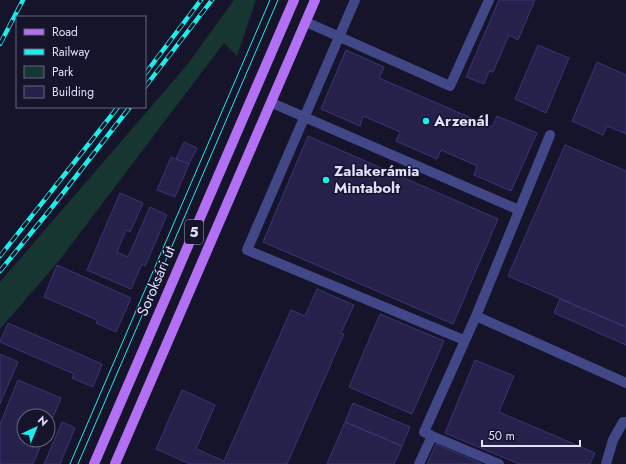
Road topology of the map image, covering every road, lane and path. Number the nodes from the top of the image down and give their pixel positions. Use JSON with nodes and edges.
{"nodes":[{"id":1,"x":294,"y":0,"type":"edge"},
{"id":2,"x":316,"y":0,"type":"edge"},
{"id":3,"x":356,"y":0,"type":"edge"},
{"id":4,"x":489,"y":0,"type":"edge"},
{"id":5,"x":306,"y":22,"type":"junction"},
{"id":6,"x":339,"y":37,"type":"junction"},
{"id":7,"x":272,"y":103,"type":"junction"},
{"id":8,"x":304,"y":117,"type":"junction"},
{"id":9,"x":550,"y":135,"type":"dead end"},
{"id":10,"x":519,"y":210,"type":"junction"},
{"id":11,"x":476,"y":316,"type":"junction"},
{"id":12,"x":464,"y":340,"type":"junction"},
{"id":13,"x":626,"y":383,"type":"edge"},
{"id":14,"x":626,"y":422,"type":"edge"},
{"id":15,"x":432,"y":436,"type":"junction"},
{"id":16,"x":94,"y":464,"type":"edge"},
{"id":17,"x":116,"y":464,"type":"edge"},
{"id":18,"x":419,"y":464,"type":"edge"},
{"id":19,"x":499,"y":464,"type":"edge"},
{"id":20,"x":606,"y":464,"type":"edge"}],
"edges":[{"from":1,"to":16,"type":"main road","name":"Soroksári út","number":"5"},
{"from":2,"to":5,"type":"main road","number":"5"},
{"from":3,"to":6,"type":"lane"},
{"from":4,"to":6,"type":"lane"},
{"from":5,"to":6,"type":"lane"},
{"from":5,"to":7,"type":"main road","number":"5"},
{"from":6,"to":8,"type":"lane"},
{"from":7,"to":8,"type":"lane"},
{"from":7,"to":17,"type":"main road","number":"5"},
{"from":8,"to":10,"type":"lane"},
{"from":8,"to":12,"type":"lane"},
{"from":9,"to":10,"type":"lane"},
{"from":10,"to":11,"type":"lane"},
{"from":11,"to":12,"type":"lane"},
{"from":11,"to":13,"type":"lane"},
{"from":12,"to":15,"type":"lane"},
{"from":14,"to":20,"type":"lane"},
{"from":15,"to":18,"type":"lane"},
{"from":15,"to":19,"type":"lane"}]}
